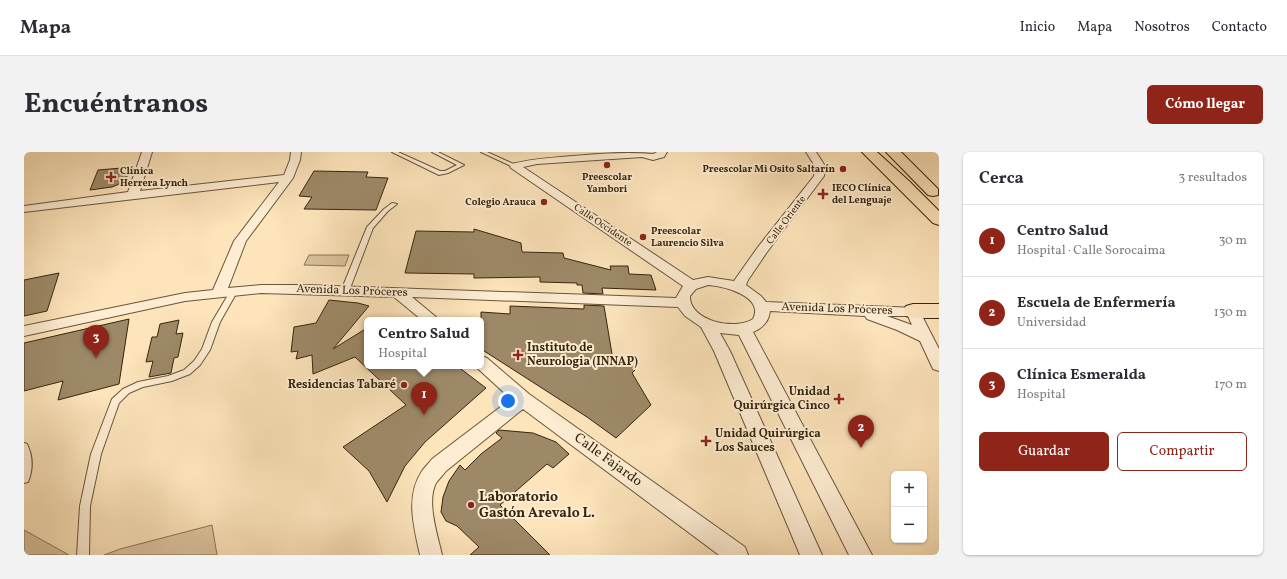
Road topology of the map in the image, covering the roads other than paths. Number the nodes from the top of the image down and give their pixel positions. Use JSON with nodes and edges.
{"nodes":[{"id":1,"x":147,"y":152,"type":"edge"},
{"id":2,"x":296,"y":152,"type":"edge"},
{"id":3,"x":394,"y":152,"type":"edge"},
{"id":4,"x":434,"y":152,"type":"edge"},
{"id":5,"x":483,"y":152,"type":"edge"},
{"id":6,"x":662,"y":152,"type":"edge"},
{"id":7,"x":811,"y":152,"type":"edge"},
{"id":8,"x":869,"y":152,"type":"edge"},
{"id":9,"x":893,"y":152,"type":"edge"},
{"id":10,"x":642,"y":153,"type":"edge"},
{"id":11,"x":515,"y":166,"type":"junction"},
{"id":12,"x":288,"y":178,"type":"junction"},
{"id":13,"x":904,"y":184,"type":"junction"},
{"id":14,"x":133,"y":195,"type":"junction"},
{"id":15,"x":939,"y":199,"type":"edge"},
{"id":16,"x":394,"y":204,"type":"dead end"},
{"id":17,"x":24,"y":209,"type":"edge"},
{"id":18,"x":939,"y":220,"type":"edge"},
{"id":19,"x":939,"y":235,"type":"edge"},
{"id":20,"x":691,"y":285,"type":"junction"},
{"id":21,"x":739,"y":287,"type":"junction"},
{"id":22,"x":345,"y":291,"type":"junction"},
{"id":23,"x":226,"y":292,"type":"junction"},
{"id":24,"x":398,"y":293,"type":"junction"},
{"id":25,"x":683,"y":303,"type":"junction"},
{"id":26,"x":761,"y":306,"type":"junction"},
{"id":27,"x":854,"y":311,"type":"junction"},
{"id":28,"x":913,"y":311,"type":"junction"},
{"id":29,"x":939,"y":311,"type":"edge"},
{"id":30,"x":428,"y":317,"type":"edge"},
{"id":31,"x":707,"y":324,"type":"junction"},
{"id":32,"x":744,"y":330,"type":"junction"},
{"id":33,"x":24,"y":331,"type":"edge"},
{"id":34,"x":926,"y":338,"type":"junction"},
{"id":35,"x":484,"y":365,"type":"edge"},
{"id":36,"x":939,"y":365,"type":"edge"},
{"id":37,"x":523,"y":399,"type":"junction"},
{"id":38,"x":24,"y":447,"type":"edge"},
{"id":39,"x":24,"y":479,"type":"edge"},
{"id":40,"x":83,"y":555,"type":"edge"},
{"id":41,"x":431,"y":555,"type":"edge"},
{"id":42,"x":737,"y":555,"type":"edge"},
{"id":43,"x":811,"y":555,"type":"edge"},
{"id":44,"x":861,"y":555,"type":"edge"}],
"edges":[{"from":1,"to":14,"type":"street"},
{"from":2,"to":12,"type":"street"},
{"from":3,"to":4,"type":"lane"},
{"from":5,"to":11,"type":"lane"},
{"from":6,"to":10,"type":"street"},
{"from":7,"to":21,"type":"street","name":"Calle Oriente"},
{"from":8,"to":13,"type":"highway"},
{"from":9,"to":15,"type":"highway"},
{"from":10,"to":11,"type":"street"},
{"from":11,"to":20,"type":"street","name":"Calle Occidente"},
{"from":12,"to":14,"type":"street"},
{"from":12,"to":23,"type":"street"},
{"from":13,"to":18,"type":"highway"},
{"from":13,"to":19,"type":"highway"},
{"from":14,"to":17,"type":"street"},
{"from":16,"to":22,"type":"lane"},
{"from":20,"to":21,"type":"street"},
{"from":20,"to":25,"type":"street"},
{"from":21,"to":26,"type":"street"},
{"from":22,"to":23,"type":"street","name":"Avenida Los Próceres"},
{"from":22,"to":24,"type":"street","name":"Avenida Los Próceres"},
{"from":23,"to":33,"type":"street","name":"Avenida Los Próceres"},
{"from":23,"to":40,"type":"lane"},
{"from":24,"to":25,"type":"street","name":"Avenida Los Próceres"},
{"from":24,"to":30,"type":"street"},
{"from":25,"to":31,"type":"street"},
{"from":26,"to":27,"type":"street","name":"Avenida Los Próceres"},
{"from":26,"to":32,"type":"street"},
{"from":27,"to":28,"type":"street","name":"Avenida Los Próceres"},
{"from":27,"to":34,"type":"street"},
{"from":28,"to":29,"type":"highway"},
{"from":28,"to":34,"type":"street"},
{"from":31,"to":32,"type":"street"},
{"from":31,"to":43,"type":"street"},
{"from":32,"to":44,"type":"street"},
{"from":34,"to":36,"type":"street"},
{"from":35,"to":37,"type":"street","name":"Calle Fajardo"},
{"from":37,"to":41,"type":"street"},
{"from":37,"to":42,"type":"street","name":"Calle Fajardo"},
{"from":38,"to":39,"type":"lane"}]}
